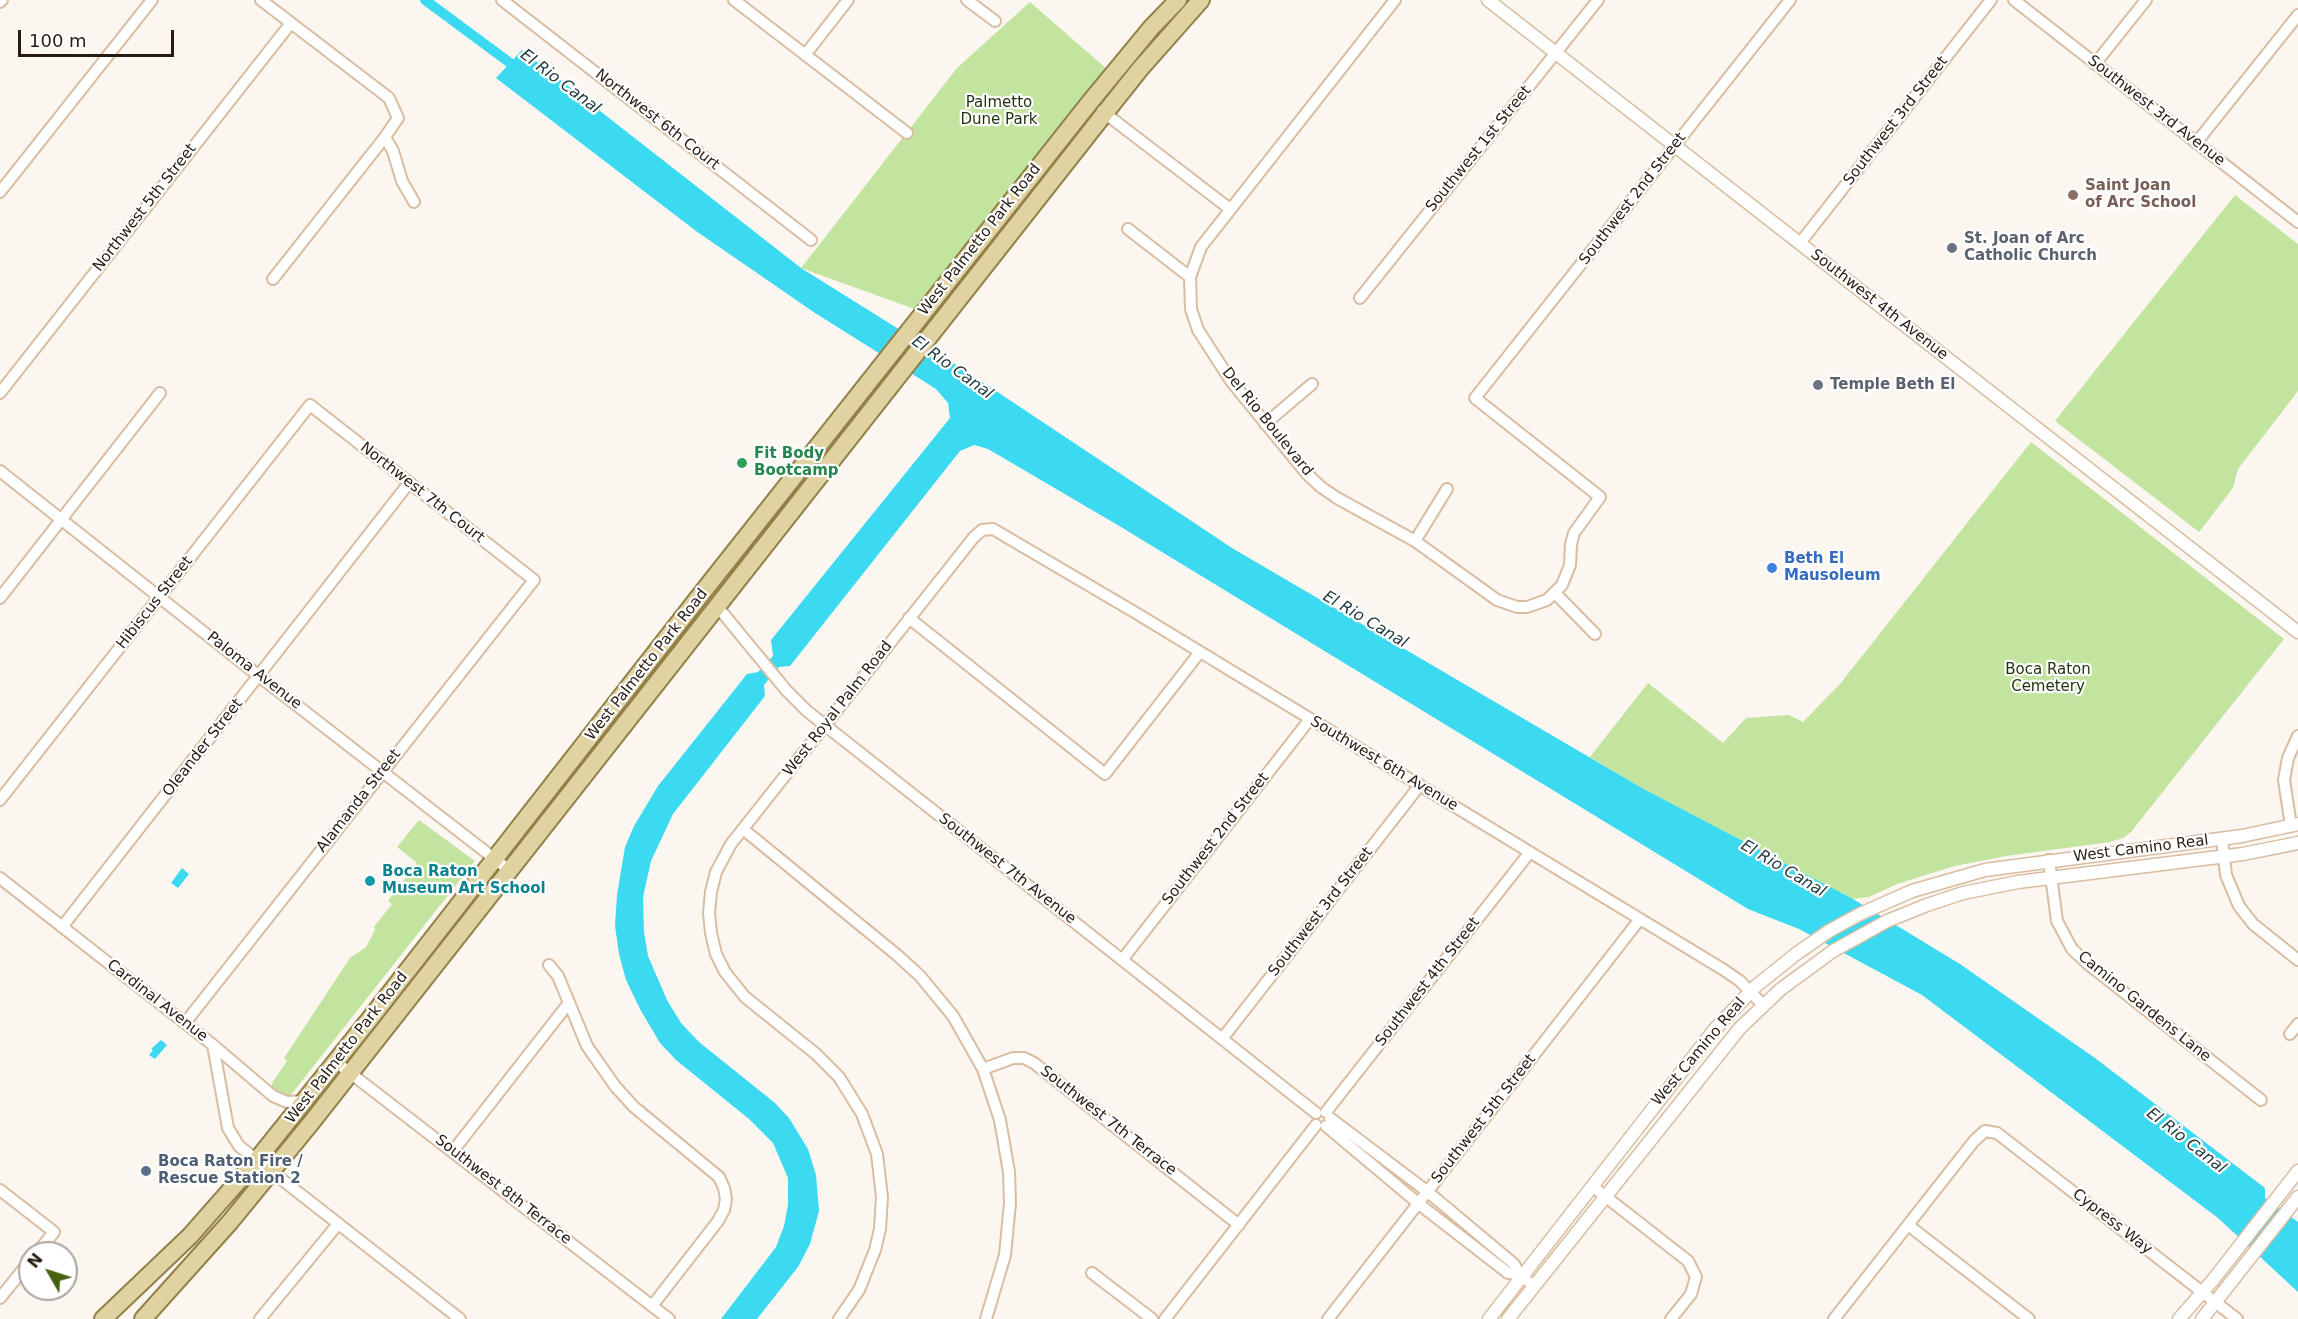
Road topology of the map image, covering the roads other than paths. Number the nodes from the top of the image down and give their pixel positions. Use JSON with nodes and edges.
{"nodes":[{"id":1,"x":152,"y":0,"type":"edge"},
{"id":2,"x":261,"y":0,"type":"edge"},
{"id":3,"x":502,"y":0,"type":"edge"},
{"id":4,"x":734,"y":0,"type":"edge"},
{"id":5,"x":848,"y":0,"type":"edge"},
{"id":6,"x":967,"y":0,"type":"edge"},
{"id":7,"x":1178,"y":0,"type":"edge"},
{"id":8,"x":1201,"y":0,"type":"edge"},
{"id":9,"x":1395,"y":0,"type":"edge"},
{"id":10,"x":1488,"y":0,"type":"edge"},
{"id":11,"x":1598,"y":0,"type":"edge"},
{"id":12,"x":1790,"y":0,"type":"edge"},
{"id":13,"x":1992,"y":0,"type":"edge"},
{"id":14,"x":2014,"y":0,"type":"edge"},
{"id":15,"x":2146,"y":0,"type":"edge"},
{"id":16,"x":2298,"y":15,"type":"edge"},
{"id":17,"x":995,"y":21,"type":"dead end"},
{"id":18,"x":291,"y":23,"type":"junction"},
{"id":19,"x":1556,"y":52,"type":"junction"},
{"id":20,"x":805,"y":55,"type":"junction"},
{"id":21,"x":2096,"y":64,"type":"junction"},
{"id":22,"x":1090,"y":102,"type":"junction"},
{"id":23,"x":1105,"y":113,"type":"junction"},
{"id":24,"x":907,"y":133,"type":"dead end"},
{"id":25,"x":385,"y":137,"type":"junction"},
{"id":26,"x":2196,"y":143,"type":"junction"},
{"id":27,"x":1675,"y":146,"type":"junction"},
{"id":28,"x":0,"y":192,"type":"edge"},
{"id":29,"x":414,"y":202,"type":"dead end"},
{"id":30,"x":1230,"y":209,"type":"junction"},
{"id":31,"x":2298,"y":222,"type":"edge"},
{"id":32,"x":1128,"y":229,"type":"dead end"},
{"id":33,"x":811,"y":240,"type":"dead end"},
{"id":34,"x":1800,"y":243,"type":"junction"},
{"id":35,"x":1190,"y":277,"type":"junction"},
{"id":36,"x":273,"y":279,"type":"dead end"},
{"id":37,"x":1360,"y":298,"type":"dead end"},
{"id":38,"x":1312,"y":384,"type":"dead end"},
{"id":39,"x":0,"y":393,"type":"edge"},
{"id":40,"x":160,"y":393,"type":"dead end"},
{"id":41,"x":310,"y":405,"type":"joint"},
{"id":42,"x":1265,"y":424,"type":"junction"},
{"id":43,"x":0,"y":471,"type":"edge"},
{"id":44,"x":799,"y":471,"type":"junction"},
{"id":45,"x":409,"y":483,"type":"junction"},
{"id":46,"x":1447,"y":489,"type":"dead end"},
{"id":47,"x":62,"y":519,"type":"junction"},
{"id":48,"x":997,"y":531,"type":"joint"},
{"id":49,"x":772,"y":536,"type":"junction"},
{"id":50,"x":746,"y":538,"type":"junction"},
{"id":51,"x":1415,"y":541,"type":"junction"},
{"id":52,"x":534,"y":580,"type":"joint"},
{"id":53,"x":1556,"y":594,"type":"junction"},
{"id":54,"x":160,"y":596,"type":"junction"},
{"id":55,"x":0,"y":598,"type":"edge"},
{"id":56,"x":717,"y":606,"type":"junction"},
{"id":57,"x":909,"y":618,"type":"junction"},
{"id":58,"x":2298,"y":632,"type":"edge"},
{"id":59,"x":1595,"y":634,"type":"dead end"},
{"id":60,"x":1200,"y":652,"type":"junction"},
{"id":61,"x":259,"y":676,"type":"junction"},
{"id":62,"x":1310,"y":719,"type":"junction"},
{"id":63,"x":825,"y":725,"type":"junction"},
{"id":64,"x":2298,"y":736,"type":"edge"},
{"id":65,"x":383,"y":771,"type":"junction"},
{"id":66,"x":1420,"y":785,"type":"junction"},
{"id":67,"x":0,"y":800,"type":"edge"},
{"id":68,"x":2295,"y":825,"type":"edge"},
{"id":69,"x":743,"y":829,"type":"junction"},
{"id":70,"x":2222,"y":839,"type":"junction"},
{"id":71,"x":2298,"y":843,"type":"edge"},
{"id":72,"x":1530,"y":852,"type":"junction"},
{"id":73,"x":2224,"y":856,"type":"junction"},
{"id":74,"x":496,"y":859,"type":"junction"},
{"id":75,"x":2049,"y":860,"type":"junction"},
{"id":76,"x":509,"y":870,"type":"junction"},
{"id":77,"x":0,"y":878,"type":"edge"},
{"id":78,"x":2051,"y":878,"type":"junction"},
{"id":79,"x":1640,"y":919,"type":"junction"},
{"id":80,"x":62,"y":927,"type":"junction"},
{"id":81,"x":1815,"y":940,"type":"junction"},
{"id":82,"x":1122,"y":960,"type":"junction"},
{"id":83,"x":2298,"y":960,"type":"edge"},
{"id":84,"x":1812,"y":964,"type":"junction"},
{"id":85,"x":549,"y":965,"type":"dead end"},
{"id":86,"x":1750,"y":992,"type":"junction"},
{"id":87,"x":568,"y":1004,"type":"junction"},
{"id":88,"x":1764,"y":1005,"type":"junction"},
{"id":89,"x":185,"y":1023,"type":"junction"},
{"id":90,"x":2298,"y":1024,"type":"edge"},
{"id":91,"x":2290,"y":1034,"type":"dead end"},
{"id":92,"x":1222,"y":1039,"type":"junction"},
{"id":93,"x":213,"y":1045,"type":"junction"},
{"id":94,"x":336,"y":1062,"type":"junction"},
{"id":95,"x":982,"y":1069,"type":"junction"},
{"id":96,"x":351,"y":1073,"type":"junction"},
{"id":97,"x":2261,"y":1100,"type":"dead end"},
{"id":98,"x":305,"y":1101,"type":"junction"},
{"id":99,"x":1323,"y":1119,"type":"junction"},
{"id":100,"x":453,"y":1151,"type":"junction"},
{"id":101,"x":256,"y":1161,"type":"junction"},
{"id":102,"x":2298,"y":1171,"type":"edge"},
{"id":103,"x":271,"y":1172,"type":"junction"},
{"id":104,"x":1592,"y":1186,"type":"junction"},
{"id":105,"x":0,"y":1190,"type":"edge"},
{"id":106,"x":1428,"y":1192,"type":"junction"},
{"id":107,"x":1606,"y":1197,"type":"junction"},
{"id":108,"x":2295,"y":1200,"type":"edge"},
{"id":109,"x":1419,"y":1204,"type":"junction"},
{"id":110,"x":338,"y":1224,"type":"junction"},
{"id":111,"x":1239,"y":1225,"type":"junction"},
{"id":112,"x":1908,"y":1225,"type":"junction"},
{"id":113,"x":47,"y":1241,"type":"edge"},
{"id":114,"x":1092,"y":1273,"type":"dead end"},
{"id":115,"x":18,"y":1276,"type":"edge"},
{"id":116,"x":1520,"y":1276,"type":"junction"},
{"id":117,"x":1534,"y":1286,"type":"junction"},
{"id":118,"x":2203,"y":1292,"type":"junction"},
{"id":119,"x":0,"y":1298,"type":"edge"},
{"id":120,"x":2216,"y":1302,"type":"junction"},
{"id":121,"x":652,"y":1306,"type":"junction"},
{"id":122,"x":263,"y":1318,"type":"edge"},
{"id":123,"x":1674,"y":1318,"type":"edge"},
{"id":124,"x":103,"y":1319,"type":"edge"},
{"id":125,"x":142,"y":1319,"type":"edge"},
{"id":126,"x":460,"y":1319,"type":"edge"},
{"id":127,"x":669,"y":1319,"type":"edge"},
{"id":128,"x":839,"y":1319,"type":"edge"},
{"id":129,"x":986,"y":1319,"type":"edge"},
{"id":130,"x":1152,"y":1319,"type":"edge"},
{"id":131,"x":1165,"y":1319,"type":"edge"},
{"id":132,"x":1328,"y":1319,"type":"edge"},
{"id":133,"x":1489,"y":1319,"type":"edge"},
{"id":134,"x":1508,"y":1319,"type":"edge"},
{"id":135,"x":1834,"y":1319,"type":"edge"},
{"id":136,"x":2030,"y":1319,"type":"edge"},
{"id":137,"x":2179,"y":1319,"type":"edge"},
{"id":138,"x":2202,"y":1319,"type":"edge"},
{"id":139,"x":2237,"y":1319,"type":"edge"}],
"edges":[{"from":1,"to":28,"type":"street"},
{"from":2,"to":18,"type":"street"},
{"from":3,"to":33,"type":"street","name":"Northwest 6th Court"},
{"from":4,"to":20,"type":"street"},
{"from":5,"to":20,"type":"street"},
{"from":6,"to":17,"type":"street"},
{"from":7,"to":22,"type":"main road","name":"West Palmetto Park Road"},
{"from":8,"to":23,"type":"main road","name":"West Palmetto Park Road"},
{"from":9,"to":30,"type":"street"},
{"from":10,"to":19,"type":"street","name":"Southwest 4th Avenue"},
{"from":11,"to":19,"type":"street","name":"Southwest 1st Street"},
{"from":12,"to":27,"type":"street","name":"Southwest 2nd Street"},
{"from":13,"to":34,"type":"street","name":"Southwest 3rd Street"},
{"from":14,"to":21,"type":"street","name":"Southwest 3rd Avenue"},
{"from":15,"to":21,"type":"street"},
{"from":16,"to":26,"type":"street"},
{"from":18,"to":25,"type":"street"},
{"from":18,"to":39,"type":"street","name":"Northwest 5th Street"},
{"from":19,"to":27,"type":"street","name":"Southwest 4th Avenue"},
{"from":19,"to":37,"type":"street","name":"Southwest 1st Street"},
{"from":20,"to":24,"type":"street"},
{"from":21,"to":26,"type":"street","name":"Southwest 3rd Avenue"},
{"from":22,"to":23,"type":"street"},
{"from":22,"to":44,"type":"main road","name":"West Palmetto Park Road"},
{"from":23,"to":30,"type":"street"},
{"from":23,"to":49,"type":"main road","name":"West Palmetto Park Road"},
{"from":25,"to":29,"type":"street"},
{"from":25,"to":36,"type":"street"},
{"from":26,"to":31,"type":"street","name":"Southwest 3rd Avenue"},
{"from":27,"to":34,"type":"street","name":"Southwest 4th Avenue"},
{"from":27,"to":53,"type":"street","name":"Southwest 2nd Street"},
{"from":30,"to":35,"type":"street","name":"Del Rio Boulevard"},
{"from":32,"to":35,"type":"street"},
{"from":34,"to":58,"type":"street","name":"Southwest 4th Avenue"},
{"from":35,"to":42,"type":"street","name":"Del Rio Boulevard"},
{"from":38,"to":42,"type":"street"},
{"from":40,"to":47,"type":"street"},
{"from":41,"to":45,"type":"street","name":"Northwest 7th Court"},
{"from":41,"to":54,"type":"street","name":"Hibiscus Street"},
{"from":42,"to":51,"type":"street","name":"Del Rio Boulevard"},
{"from":43,"to":47,"type":"street","name":"Paloma Avenue"},
{"from":44,"to":49,"type":"main road"},
{"from":44,"to":50,"type":"main road","name":"West Palmetto Park Road"},
{"from":45,"to":52,"type":"street","name":"Northwest 7th Court"},
{"from":45,"to":61,"type":"street","name":"Oleander Street"},
{"from":46,"to":51,"type":"street"},
{"from":47,"to":54,"type":"street","name":"Paloma Avenue"},
{"from":47,"to":55,"type":"street"},
{"from":48,"to":57,"type":"street","name":"West Royal Palm Road"},
{"from":48,"to":60,"type":"street","name":"Southwest 6th Avenue"},
{"from":49,"to":56,"type":"main road","name":"West Palmetto Park Road"},
{"from":50,"to":56,"type":"main road"},
{"from":50,"to":74,"type":"main road","name":"West Palmetto Park Road"},
{"from":51,"to":53,"type":"street","name":"Del Rio Boulevard"},
{"from":52,"to":65,"type":"street","name":"Alamanda Street"},
{"from":53,"to":59,"type":"street"},
{"from":54,"to":61,"type":"street","name":"Paloma Avenue"},
{"from":54,"to":67,"type":"street","name":"Hibiscus Street"},
{"from":56,"to":63,"type":"street","name":"Southwest 7th Avenue"},
{"from":56,"to":76,"type":"main road","name":"West Palmetto Park Road"},
{"from":57,"to":60,"type":"street"},
{"from":57,"to":63,"type":"street","name":"West Royal Palm Road"},
{"from":60,"to":62,"type":"street","name":"Southwest 6th Avenue"},
{"from":61,"to":65,"type":"street","name":"Paloma Avenue"},
{"from":61,"to":80,"type":"street","name":"Oleander Street"},
{"from":62,"to":66,"type":"street","name":"Southwest 6th Avenue"},
{"from":62,"to":82,"type":"street","name":"Southwest 2nd Street"},
{"from":63,"to":69,"type":"street","name":"West Royal Palm Road"},
{"from":63,"to":82,"type":"street","name":"Southwest 7th Avenue"},
{"from":64,"to":68,"type":"street"},
{"from":65,"to":74,"type":"street","name":"Paloma Avenue"},
{"from":65,"to":89,"type":"street","name":"Alamanda Street"},
{"from":66,"to":72,"type":"street","name":"Southwest 6th Avenue"},
{"from":66,"to":92,"type":"street","name":"Southwest 3rd Street"},
{"from":68,"to":70,"type":"street","name":"West Camino Real"},
{"from":69,"to":95,"type":"street"},
{"from":69,"to":128,"type":"street","name":"West Royal Palm Road"},
{"from":70,"to":73,"type":"street"},
{"from":70,"to":75,"type":"street","name":"West Camino Real"},
{"from":71,"to":73,"type":"street","name":"West Camino Real"},
{"from":72,"to":79,"type":"street","name":"Southwest 6th Avenue"},
{"from":72,"to":99,"type":"street","name":"Southwest 4th Street"},
{"from":73,"to":78,"type":"street","name":"West Camino Real"},
{"from":73,"to":83,"type":"street"},
{"from":74,"to":76,"type":"street","name":"Paloma Avenue"},
{"from":74,"to":94,"type":"main road","name":"West Palmetto Park Road"},
{"from":75,"to":78,"type":"street","name":"Camino Gardens Lane"},
{"from":75,"to":81,"type":"street","name":"West Camino Real"},
{"from":76,"to":96,"type":"main road","name":"West Palmetto Park Road"},
{"from":77,"to":80,"type":"street","name":"Cardinal Avenue"},
{"from":78,"to":84,"type":"street","name":"West Camino Real"},
{"from":78,"to":97,"type":"street","name":"Camino Gardens Lane"},
{"from":79,"to":86,"type":"street","name":"Southwest 6th Avenue"},
{"from":79,"to":106,"type":"street","name":"Southwest 5th Street"},
{"from":80,"to":89,"type":"street","name":"Cardinal Avenue"},
{"from":81,"to":84,"type":"street"},
{"from":81,"to":86,"type":"street","name":"West Camino Real"},
{"from":82,"to":92,"type":"street","name":"Southwest 7th Avenue"},
{"from":84,"to":88,"type":"street","name":"West Camino Real"},
{"from":85,"to":87,"type":"street"},
{"from":86,"to":88,"type":"street","name":"Southwest 6th Avenue"},
{"from":86,"to":104,"type":"street","name":"West Camino Real"},
{"from":87,"to":100,"type":"street"},
{"from":87,"to":121,"type":"street"},
{"from":88,"to":107,"type":"street","name":"West Camino Real"},
{"from":89,"to":93,"type":"street","name":"Cardinal Avenue"},
{"from":90,"to":91,"type":"street"},
{"from":92,"to":99,"type":"street","name":"Southwest 7th Avenue"},
{"from":93,"to":98,"type":"street"},
{"from":93,"to":101,"type":"street","name":"Cardinal Avenue"},
{"from":94,"to":96,"type":"street","name":"Southwest 8th Terrace"},
{"from":94,"to":98,"type":"main road","name":"West Palmetto Park Road"},
{"from":95,"to":111,"type":"street","name":"Southwest 7th Terrace"},
{"from":95,"to":129,"type":"street"},
{"from":96,"to":100,"type":"street","name":"Southwest 8th Terrace"},
{"from":96,"to":103,"type":"main road","name":"West Palmetto Park Road"},
{"from":98,"to":101,"type":"main road","name":"West Palmetto Park Road"},
{"from":99,"to":106,"type":"street","name":"Southwest 7th Avenue"},
{"from":99,"to":109,"type":"street","name":"Southwest 7th Avenue"},
{"from":99,"to":111,"type":"street","name":"Southwest 4th Street"},
{"from":100,"to":121,"type":"street","name":"Southwest 8th Terrace"},
{"from":101,"to":103,"type":"street","name":"Cardinal Avenue"},
{"from":101,"to":124,"type":"main road","name":"West Palmetto Park Road"},
{"from":102,"to":118,"type":"street"},
{"from":103,"to":110,"type":"street","name":"Cardinal Avenue"},
{"from":103,"to":125,"type":"main road","name":"West Palmetto Park Road"},
{"from":104,"to":107,"type":"street"},
{"from":104,"to":116,"type":"street","name":"West Camino Real"},
{"from":105,"to":113,"type":"street"},
{"from":106,"to":109,"type":"street","name":"Southwest 5th Street"},
{"from":106,"to":116,"type":"street","name":"Southwest 7th Avenue"},
{"from":107,"to":117,"type":"street","name":"West Camino Real"},
{"from":107,"to":123,"type":"street"},
{"from":108,"to":120,"type":"street"},
{"from":109,"to":116,"type":"street","name":"Southwest 7th Avenue"},
{"from":109,"to":132,"type":"street","name":"Southwest 5th Street"},
{"from":110,"to":122,"type":"street"},
{"from":110,"to":126,"type":"street","name":"Cardinal Avenue"},
{"from":111,"to":131,"type":"street","name":"Southwest 4th Street"},
{"from":112,"to":118,"type":"street","name":"Cypress Way"},
{"from":112,"to":135,"type":"street"},
{"from":112,"to":136,"type":"street"},
{"from":114,"to":130,"type":"street"},
{"from":115,"to":119,"type":"street"},
{"from":116,"to":117,"type":"street","name":"Southwest 7th Avenue"},
{"from":116,"to":133,"type":"street","name":"West Camino Real"},
{"from":117,"to":134,"type":"street","name":"West Camino Real"},
{"from":118,"to":120,"type":"street","name":"Cypress Way"},
{"from":118,"to":137,"type":"street"},
{"from":120,"to":138,"type":"street"},
{"from":120,"to":139,"type":"street","name":"Cypress Way"},
{"from":121,"to":127,"type":"street","name":"Southwest 8th Terrace"}]}
